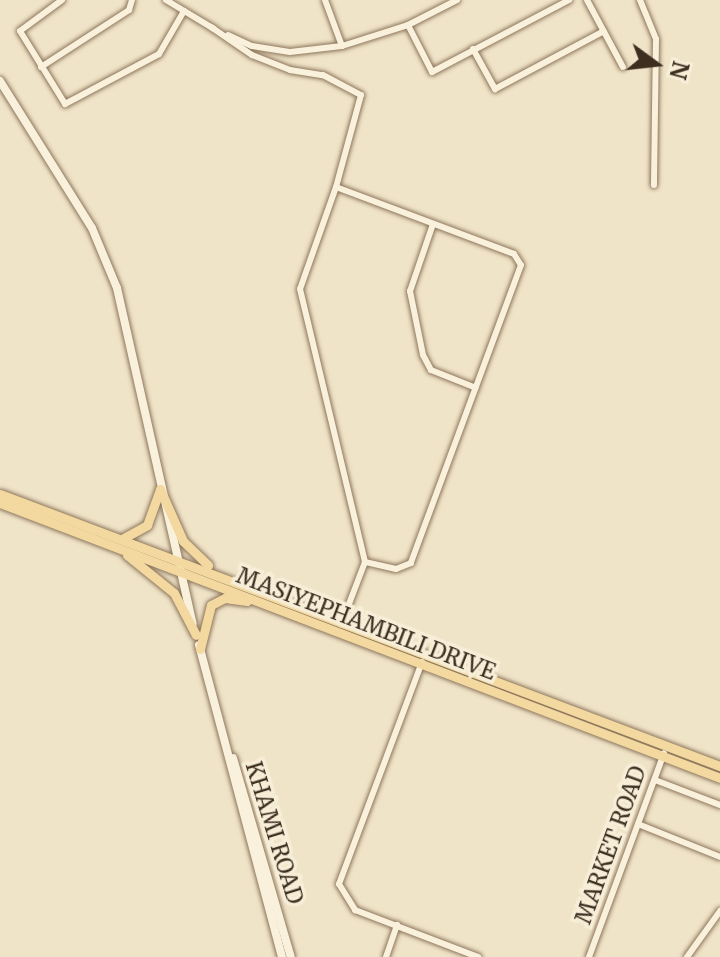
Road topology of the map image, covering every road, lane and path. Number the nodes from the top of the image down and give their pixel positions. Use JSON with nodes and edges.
{"nodes":[{"id":1,"x":62,"y":0,"type":"edge"},
{"id":2,"x":132,"y":0,"type":"edge"},
{"id":3,"x":166,"y":0,"type":"edge"},
{"id":4,"x":325,"y":0,"type":"edge"},
{"id":5,"x":457,"y":0,"type":"edge"},
{"id":6,"x":569,"y":0,"type":"edge"},
{"id":7,"x":587,"y":0,"type":"edge"},
{"id":8,"x":640,"y":0,"type":"edge"},
{"id":9,"x":184,"y":11,"type":"junction"},
{"id":10,"x":408,"y":25,"type":"junction"},
{"id":11,"x":211,"y":27,"type":"junction"},
{"id":12,"x":604,"y":31,"type":"junction"},
{"id":13,"x":342,"y":46,"type":"junction"},
{"id":14,"x":473,"y":49,"type":"junction"},
{"id":15,"x":41,"y":67,"type":"junction"},
{"id":16,"x":623,"y":67,"type":"dead end"},
{"id":17,"x":0,"y":81,"type":"edge"},
{"id":18,"x":654,"y":185,"type":"dead end"},
{"id":19,"x":336,"y":187,"type":"junction"},
{"id":20,"x":433,"y":224,"type":"junction"},
{"id":21,"x":476,"y":388,"type":"junction"},
{"id":22,"x":160,"y":489,"type":"junction"},
{"id":23,"x":0,"y":494,"type":"edge"},
{"id":24,"x":0,"y":503,"type":"edge"},
{"id":25,"x":120,"y":543,"type":"junction"},
{"id":26,"x":176,"y":558,"type":"junction"},
{"id":27,"x":365,"y":562,"type":"junction"},
{"id":28,"x":179,"y":569,"type":"junction"},
{"id":29,"x":224,"y":575,"type":"junction"},
{"id":30,"x":263,"y":603,"type":"junction"},
{"id":31,"x":342,"y":622,"type":"junction"},
{"id":32,"x":339,"y":633,"type":"junction"},
{"id":33,"x":196,"y":635,"type":"junction"},
{"id":34,"x":200,"y":649,"type":"junction"},
{"id":35,"x":424,"y":655,"type":"junction"},
{"id":36,"x":421,"y":666,"type":"junction"},
{"id":37,"x":228,"y":746,"type":"junction"},
{"id":38,"x":665,"y":751,"type":"junction"},
{"id":39,"x":720,"y":766,"type":"edge"},
{"id":40,"x":720,"y":778,"type":"edge"},
{"id":41,"x":655,"y":780,"type":"junction"},
{"id":42,"x":720,"y":805,"type":"edge"},
{"id":43,"x":638,"y":824,"type":"junction"},
{"id":44,"x":720,"y":857,"type":"edge"},
{"id":45,"x":720,"y":911,"type":"edge"},
{"id":46,"x":397,"y":925,"type":"junction"},
{"id":47,"x":282,"y":957,"type":"edge"},
{"id":48,"x":291,"y":957,"type":"edge"},
{"id":49,"x":386,"y":957,"type":"edge"},
{"id":50,"x":478,"y":957,"type":"edge"},
{"id":51,"x":589,"y":957,"type":"edge"},
{"id":52,"x":687,"y":957,"type":"edge"}],
"edges":[{"from":1,"to":15,"type":"street"},
{"from":2,"to":15,"type":"street"},
{"from":3,"to":9,"type":"street"},
{"from":4,"to":13,"type":"street"},
{"from":5,"to":10,"type":"street"},
{"from":6,"to":14,"type":"street"},
{"from":7,"to":12,"type":"street"},
{"from":8,"to":18,"type":"street"},
{"from":9,"to":11,"type":"street"},
{"from":9,"to":15,"type":"street"},
{"from":10,"to":13,"type":"street"},
{"from":10,"to":14,"type":"street"},
{"from":11,"to":13,"type":"street"},
{"from":11,"to":19,"type":"street"},
{"from":12,"to":14,"type":"street"},
{"from":12,"to":16,"type":"street"},
{"from":17,"to":22,"type":"main road"},
{"from":19,"to":20,"type":"street"},
{"from":19,"to":27,"type":"street"},
{"from":20,"to":21,"type":"street"},
{"from":20,"to":21,"type":"street"},
{"from":21,"to":27,"type":"street"},
{"from":22,"to":25,"type":"main road"},
{"from":22,"to":26,"type":"main road"},
{"from":22,"to":29,"type":"main road"},
{"from":23,"to":25,"type":"main road","name":"MASIYEPHAMBILI DRIVE"},
{"from":24,"to":25,"type":"main road","name":"MASIYEPHAMBILI DRIVE"},
{"from":25,"to":26,"type":"main road","name":"MASIYEPHAMBILI DRIVE"},
{"from":25,"to":28,"type":"main road","name":"MASIYEPHAMBILI DRIVE"},
{"from":25,"to":33,"type":"main road"},
{"from":26,"to":28,"type":"main road"},
{"from":26,"to":29,"type":"main road","name":"MASIYEPHAMBILI DRIVE"},
{"from":27,"to":31,"type":"street"},
{"from":28,"to":30,"type":"main road","name":"MASIYEPHAMBILI DRIVE"},
{"from":28,"to":33,"type":"main road"},
{"from":29,"to":31,"type":"main road","name":"MASIYEPHAMBILI DRIVE"},
{"from":30,"to":32,"type":"main road","name":"MASIYEPHAMBILI DRIVE"},
{"from":30,"to":34,"type":"main road"},
{"from":31,"to":32,"type":"street"},
{"from":31,"to":35,"type":"main road","name":"MASIYEPHAMBILI DRIVE"},
{"from":32,"to":36,"type":"main road","name":"MASIYEPHAMBILI DRIVE"},
{"from":33,"to":34,"type":"main road"},
{"from":34,"to":37,"type":"main road"},
{"from":35,"to":36,"type":"street"},
{"from":35,"to":38,"type":"main road","name":"MASIYEPHAMBILI DRIVE"},
{"from":36,"to":38,"type":"main road","name":"MASIYEPHAMBILI DRIVE"},
{"from":36,"to":46,"type":"street"},
{"from":37,"to":47,"type":"main road","name":"KHAMI ROAD"},
{"from":37,"to":48,"type":"main road","name":"KHAMI ROAD"},
{"from":38,"to":39,"type":"main road","name":"MASIYEPHAMBILI DRIVE"},
{"from":38,"to":40,"type":"main road","name":"MASIYEPHAMBILI DRIVE"},
{"from":38,"to":41,"type":"street","name":"MARKET ROAD"},
{"from":41,"to":42,"type":"street"},
{"from":41,"to":43,"type":"street","name":"MARKET ROAD"},
{"from":43,"to":44,"type":"street"},
{"from":43,"to":51,"type":"street","name":"MARKET ROAD"},
{"from":45,"to":52,"type":"street"},
{"from":46,"to":49,"type":"street"},
{"from":46,"to":50,"type":"street"}]}
